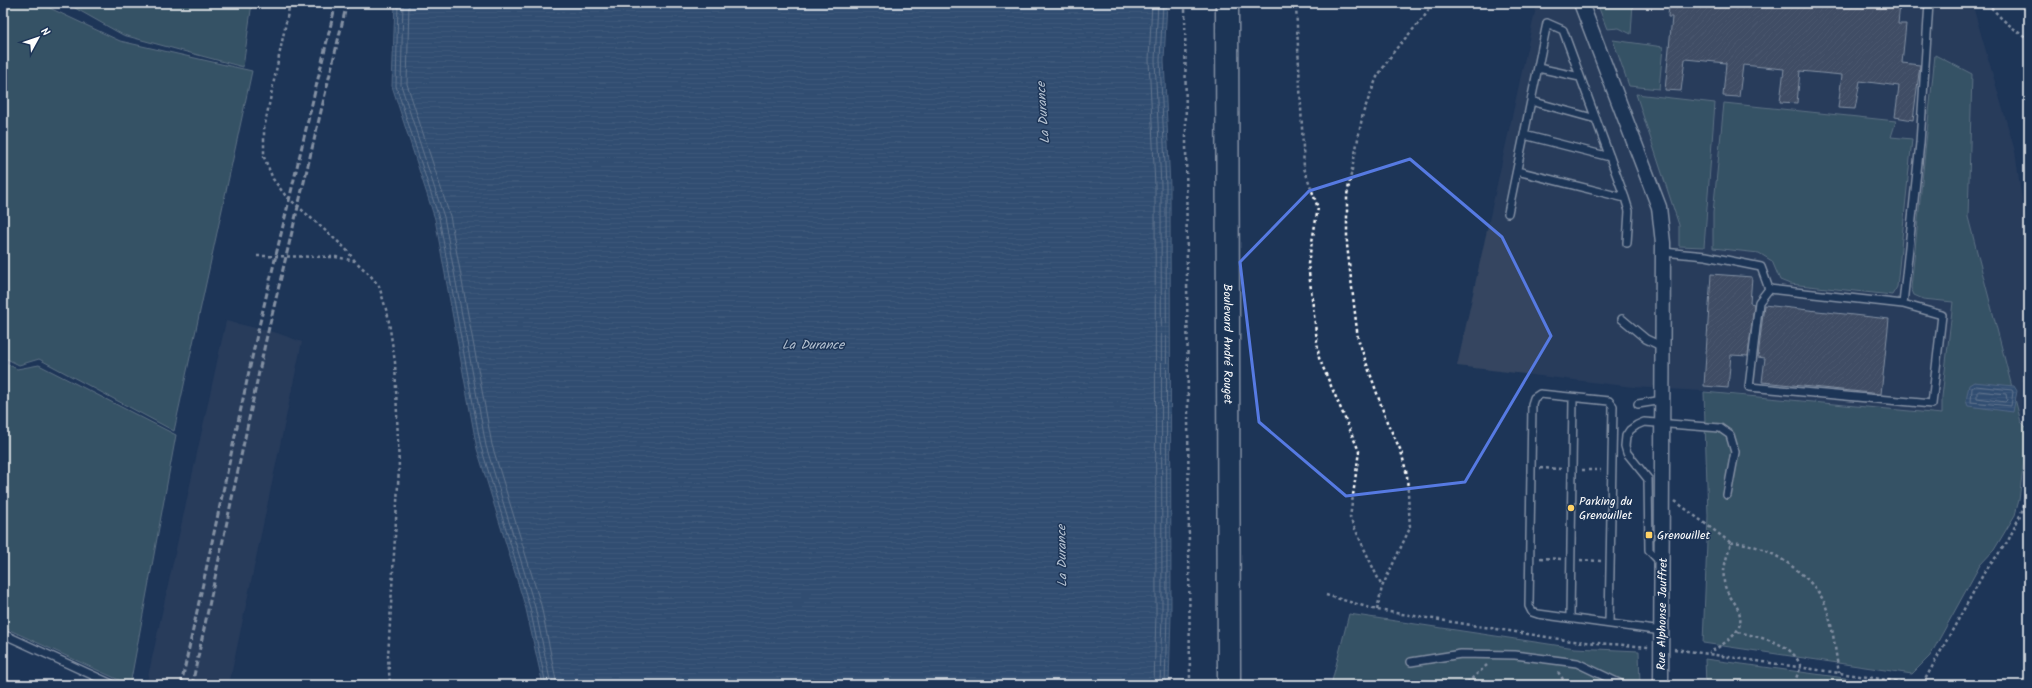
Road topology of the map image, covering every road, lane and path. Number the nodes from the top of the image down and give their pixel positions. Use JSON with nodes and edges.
{"nodes":[{"id":1,"x":290,"y":3,"type":"edge"},
{"id":2,"x":1185,"y":3,"type":"edge"},
{"id":3,"x":1227,"y":3,"type":"edge"},
{"id":4,"x":1279,"y":3,"type":"edge"},
{"id":5,"x":1433,"y":3,"type":"edge"},
{"id":6,"x":1581,"y":3,"type":"edge"},
{"id":7,"x":1929,"y":3,"type":"edge"},
{"id":8,"x":1987,"y":3,"type":"edge"},
{"id":9,"x":2029,"y":41,"type":"edge"},
{"id":10,"x":1538,"y":68,"type":"junction"},
{"id":11,"x":1580,"y":77,"type":"junction"},
{"id":12,"x":1531,"y":101,"type":"junction"},
{"id":13,"x":2029,"y":102,"type":"edge"},
{"id":14,"x":1596,"y":118,"type":"junction"},
{"id":15,"x":2029,"y":118,"type":"edge"},
{"id":16,"x":1524,"y":135,"type":"junction"},
{"id":17,"x":1610,"y":157,"type":"junction"},
{"id":18,"x":1517,"y":171,"type":"junction"},
{"id":19,"x":1625,"y":198,"type":"junction"},
{"id":20,"x":1508,"y":213,"type":"dead end"},
{"id":21,"x":1627,"y":243,"type":"dead end"},
{"id":22,"x":1663,"y":252,"type":"junction"},
{"id":23,"x":257,"y":256,"type":"dead end"},
{"id":24,"x":355,"y":261,"type":"junction"},
{"id":25,"x":1769,"y":289,"type":"junction"},
{"id":26,"x":1903,"y":304,"type":"junction"},
{"id":27,"x":1622,"y":319,"type":"dead end"},
{"id":28,"x":1663,"y":347,"type":"junction"},
{"id":29,"x":1573,"y":398,"type":"junction"},
{"id":30,"x":1663,"y":400,"type":"junction"},
{"id":31,"x":1638,"y":404,"type":"dead end"},
{"id":32,"x":1663,"y":423,"type":"junction"},
{"id":33,"x":1613,"y":436,"type":"junction"},
{"id":34,"x":1626,"y":436,"type":"junction"},
{"id":35,"x":2029,"y":474,"type":"edge"},
{"id":36,"x":1663,"y":495,"type":"junction"},
{"id":37,"x":1727,"y":495,"type":"dead end"},
{"id":38,"x":1731,"y":543,"type":"junction"},
{"id":39,"x":1663,"y":565,"type":"junction"},
{"id":40,"x":1382,"y":587,"type":"junction"},
{"id":41,"x":1326,"y":595,"type":"dead end"},
{"id":42,"x":1377,"y":610,"type":"junction"},
{"id":43,"x":1570,"y":618,"type":"junction"},
{"id":44,"x":1609,"y":623,"type":"junction"},
{"id":45,"x":1662,"y":630,"type":"junction"},
{"id":46,"x":1738,"y":632,"type":"junction"},
{"id":47,"x":3,"y":634,"type":"edge"},
{"id":48,"x":1662,"y":647,"type":"junction"},
{"id":49,"x":1708,"y":654,"type":"junction"},
{"id":50,"x":1411,"y":662,"type":"dead end"},
{"id":51,"x":1801,"y":667,"type":"junction"},
{"id":52,"x":1839,"y":673,"type":"junction"},
{"id":53,"x":114,"y":685,"type":"edge"},
{"id":54,"x":390,"y":685,"type":"edge"},
{"id":55,"x":1190,"y":685,"type":"edge"},
{"id":56,"x":1229,"y":685,"type":"edge"},
{"id":57,"x":1623,"y":685,"type":"edge"},
{"id":58,"x":1661,"y":685,"type":"edge"},
{"id":59,"x":1793,"y":685,"type":"edge"},
{"id":60,"x":1802,"y":685,"type":"edge"},
{"id":61,"x":1843,"y":685,"type":"edge"}],
"edges":[{"from":1,"to":24,"type":"path"},
{"from":2,"to":55,"type":"path"},
{"from":3,"to":56,"type":"main road","name":"Boulevard André Rouget"},
{"from":4,"to":40,"type":"path"},
{"from":5,"to":40,"type":"path"},
{"from":6,"to":22,"type":"street","name":"Rue Alphonse Jauffret"},
{"from":7,"to":26,"type":"lane"},
{"from":8,"to":9,"type":"path"},
{"from":10,"to":11,"type":"lane"},
{"from":10,"to":11,"type":"lane"},
{"from":10,"to":12,"type":"lane"},
{"from":11,"to":14,"type":"lane"},
{"from":12,"to":14,"type":"lane"},
{"from":12,"to":16,"type":"lane"},
{"from":13,"to":15,"type":"path"},
{"from":14,"to":17,"type":"lane"},
{"from":16,"to":17,"type":"lane"},
{"from":16,"to":18,"type":"lane"},
{"from":17,"to":19,"type":"lane"},
{"from":18,"to":19,"type":"lane"},
{"from":18,"to":20,"type":"lane"},
{"from":19,"to":21,"type":"lane"},
{"from":22,"to":25,"type":"lane"},
{"from":22,"to":28,"type":"street","name":"Rue Alphonse Jauffret"},
{"from":23,"to":24,"type":"path"},
{"from":24,"to":54,"type":"path"},
{"from":25,"to":26,"type":"lane"},
{"from":25,"to":26,"type":"lane"},
{"from":27,"to":28,"type":"lane"},
{"from":28,"to":30,"type":"street","name":"Rue Alphonse Jauffret"},
{"from":29,"to":33,"type":"lane"},
{"from":29,"to":43,"type":"lane"},
{"from":29,"to":43,"type":"lane"},
{"from":30,"to":31,"type":"lane"},
{"from":30,"to":32,"type":"street","name":"Rue Alphonse Jauffret"},
{"from":32,"to":34,"type":"lane"},
{"from":32,"to":36,"type":"street","name":"Rue Alphonse Jauffret"},
{"from":32,"to":37,"type":"lane"},
{"from":33,"to":34,"type":"lane"},
{"from":33,"to":44,"type":"lane"},
{"from":34,"to":39,"type":"lane"},
{"from":35,"to":52,"type":"path"},
{"from":36,"to":38,"type":"path"},
{"from":36,"to":39,"type":"street","name":"Rue Alphonse Jauffret"},
{"from":38,"to":46,"type":"path"},
{"from":38,"to":52,"type":"path"},
{"from":39,"to":45,"type":"street","name":"Rue Alphonse Jauffret"},
{"from":40,"to":42,"type":"path"},
{"from":41,"to":42,"type":"path"},
{"from":42,"to":48,"type":"path"},
{"from":43,"to":44,"type":"lane"},
{"from":44,"to":45,"type":"lane"},
{"from":45,"to":48,"type":"street","name":"Rue Alphonse Jauffret"},
{"from":46,"to":49,"type":"path"},
{"from":46,"to":51,"type":"path"},
{"from":47,"to":53,"type":"lane"},
{"from":48,"to":49,"type":"path"},
{"from":48,"to":58,"type":"street","name":"Rue Alphonse Jauffret"},
{"from":49,"to":51,"type":"path"},
{"from":50,"to":57,"type":"lane"},
{"from":51,"to":52,"type":"path"},
{"from":51,"to":59,"type":"path"},
{"from":60,"to":61,"type":"path"}]}
